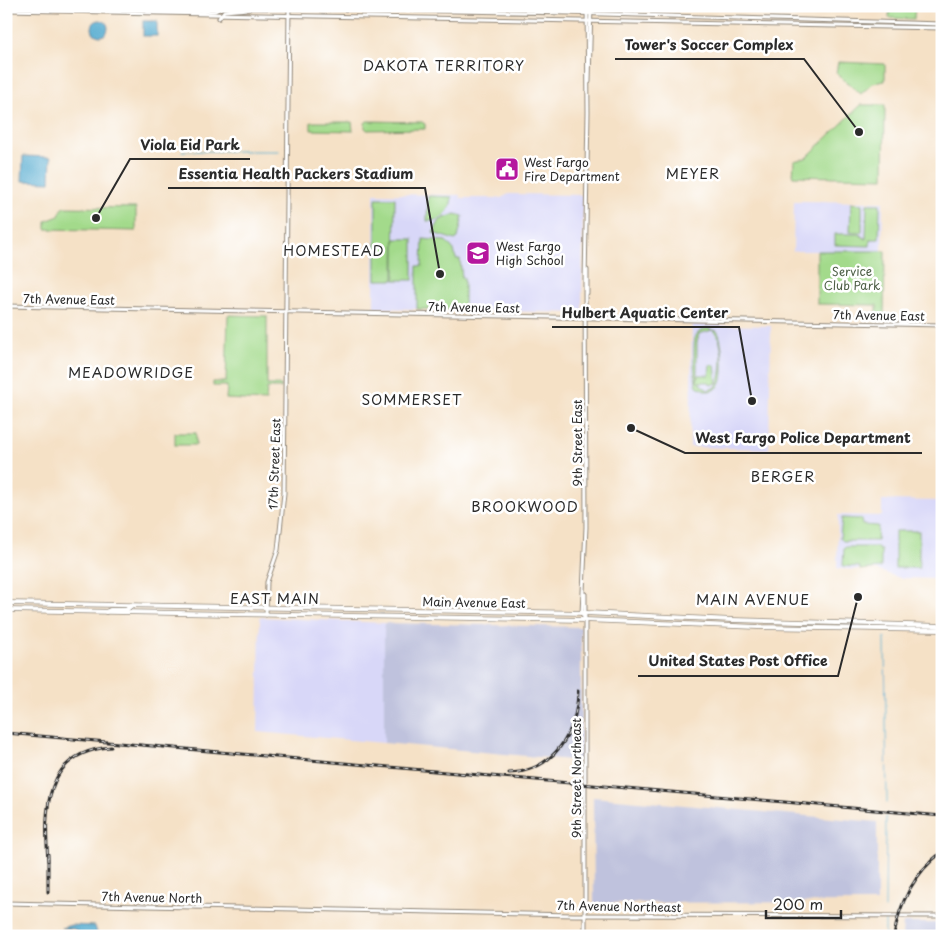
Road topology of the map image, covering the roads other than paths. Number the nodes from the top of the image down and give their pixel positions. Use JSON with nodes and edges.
{"nodes":[{"id":1,"x":89,"y":6,"type":"edge"},
{"id":2,"x":147,"y":6,"type":"edge"},
{"id":3,"x":586,"y":6,"type":"edge"},
{"id":4,"x":591,"y":6,"type":"edge"},
{"id":5,"x":215,"y":7,"type":"edge"},
{"id":6,"x":222,"y":7,"type":"edge"},
{"id":7,"x":252,"y":8,"type":"junction"},
{"id":8,"x":289,"y":8,"type":"edge"},
{"id":9,"x":6,"y":10,"type":"edge"},
{"id":10,"x":62,"y":10,"type":"junction"},
{"id":11,"x":188,"y":14,"type":"junction"},
{"id":12,"x":588,"y":14,"type":"junction"},
{"id":13,"x":228,"y":15,"type":"junction"},
{"id":14,"x":220,"y":16,"type":"junction"},
{"id":15,"x":289,"y":16,"type":"junction"},
{"id":16,"x":588,"y":20,"type":"junction"},
{"id":17,"x":942,"y":24,"type":"edge"},
{"id":18,"x":942,"y":28,"type":"edge"},
{"id":19,"x":6,"y":306,"type":"edge"},
{"id":20,"x":285,"y":312,"type":"junction"},
{"id":21,"x":587,"y":318,"type":"junction"},
{"id":22,"x":942,"y":326,"type":"edge"},
{"id":23,"x":6,"y":603,"type":"edge"},
{"id":24,"x":103,"y":606,"type":"junction"},
{"id":25,"x":131,"y":606,"type":"junction"},
{"id":26,"x":266,"y":608,"type":"junction"},
{"id":27,"x":6,"y":610,"type":"edge"},
{"id":28,"x":77,"y":612,"type":"junction"},
{"id":29,"x":106,"y":612,"type":"junction"},
{"id":30,"x":584,"y":613,"type":"junction"},
{"id":31,"x":266,"y":615,"type":"junction"},
{"id":32,"x":650,"y":616,"type":"junction"},
{"id":33,"x":585,"y":620,"type":"junction"},
{"id":34,"x":622,"y":621,"type":"junction"},
{"id":35,"x":758,"y":621,"type":"junction"},
{"id":36,"x":727,"y":626,"type":"junction"},
{"id":37,"x":942,"y":626,"type":"edge"},
{"id":38,"x":942,"y":630,"type":"edge"},
{"id":39,"x":6,"y":903,"type":"edge"},
{"id":40,"x":297,"y":909,"type":"joint"},
{"id":41,"x":585,"y":915,"type":"junction"},
{"id":42,"x":942,"y":916,"type":"edge"},
{"id":43,"x":585,"y":936,"type":"edge"}],
"edges":[{"from":1,"to":10,"type":"street"},
{"from":2,"to":5,"type":"street"},
{"from":3,"to":12,"type":"street","name":"9th Street East"},
{"from":4,"to":12,"type":"street","name":"9th Street East"},
{"from":5,"to":6,"type":"street"},
{"from":6,"to":7,"type":"street"},
{"from":6,"to":11,"type":"street"},
{"from":7,"to":8,"type":"street"},
{"from":7,"to":14,"type":"street"},
{"from":8,"to":12,"type":"street"},
{"from":8,"to":15,"type":"street"},
{"from":9,"to":10,"type":"street"},
{"from":10,"to":11,"type":"street"},
{"from":11,"to":14,"type":"street"},
{"from":12,"to":16,"type":"street","name":"9th Street East"},
{"from":12,"to":17,"type":"street"},
{"from":13,"to":14,"type":"street"},
{"from":13,"to":14,"type":"street"},
{"from":13,"to":15,"type":"street"},
{"from":15,"to":16,"type":"street"},
{"from":15,"to":20,"type":"street","name":"17th Street East"},
{"from":16,"to":18,"type":"street"},
{"from":16,"to":21,"type":"street","name":"9th Street East"},
{"from":19,"to":20,"type":"street","name":"7th Avenue East"},
{"from":20,"to":21,"type":"street","name":"7th Avenue East"},
{"from":20,"to":26,"type":"street","name":"17th Street East"},
{"from":21,"to":22,"type":"street","name":"7th Avenue East"},
{"from":21,"to":30,"type":"street","name":"9th Street East"},
{"from":23,"to":24,"type":"main road","name":"Main Avenue East"},
{"from":24,"to":25,"type":"main road","name":"Main Avenue East"},
{"from":24,"to":28,"type":"main road"},
{"from":25,"to":26,"type":"main road","name":"Main Avenue East"},
{"from":25,"to":29,"type":"main road"},
{"from":26,"to":30,"type":"main road","name":"Main Avenue East"},
{"from":26,"to":31,"type":"street","name":"17th Street East"},
{"from":27,"to":28,"type":"main road","name":"Main Avenue East"},
{"from":28,"to":29,"type":"main road","name":"Main Avenue East"},
{"from":29,"to":31,"type":"main road","name":"Main Avenue East"},
{"from":30,"to":32,"type":"main road","name":"Main Avenue East"},
{"from":30,"to":33,"type":"street","name":"9th Street East"},
{"from":31,"to":33,"type":"main road","name":"Main Avenue East"},
{"from":32,"to":34,"type":"main road"},
{"from":32,"to":35,"type":"main road","name":"Main Avenue East"},
{"from":33,"to":34,"type":"main road","name":"Main Avenue East"},
{"from":33,"to":41,"type":"street","name":"9th Street Northeast"},
{"from":34,"to":36,"type":"main road","name":"Main Avenue East"},
{"from":35,"to":36,"type":"main road"},
{"from":35,"to":37,"type":"main road","name":"Main Avenue East"},
{"from":36,"to":38,"type":"main road","name":"Main Avenue East"},
{"from":39,"to":40,"type":"street","name":"7th Avenue North"},
{"from":40,"to":41,"type":"street","name":"7th Avenue Northeast"},
{"from":41,"to":42,"type":"street","name":"7th Avenue Northeast"},
{"from":41,"to":43,"type":"street","name":"9th Street Northeast"}]}
